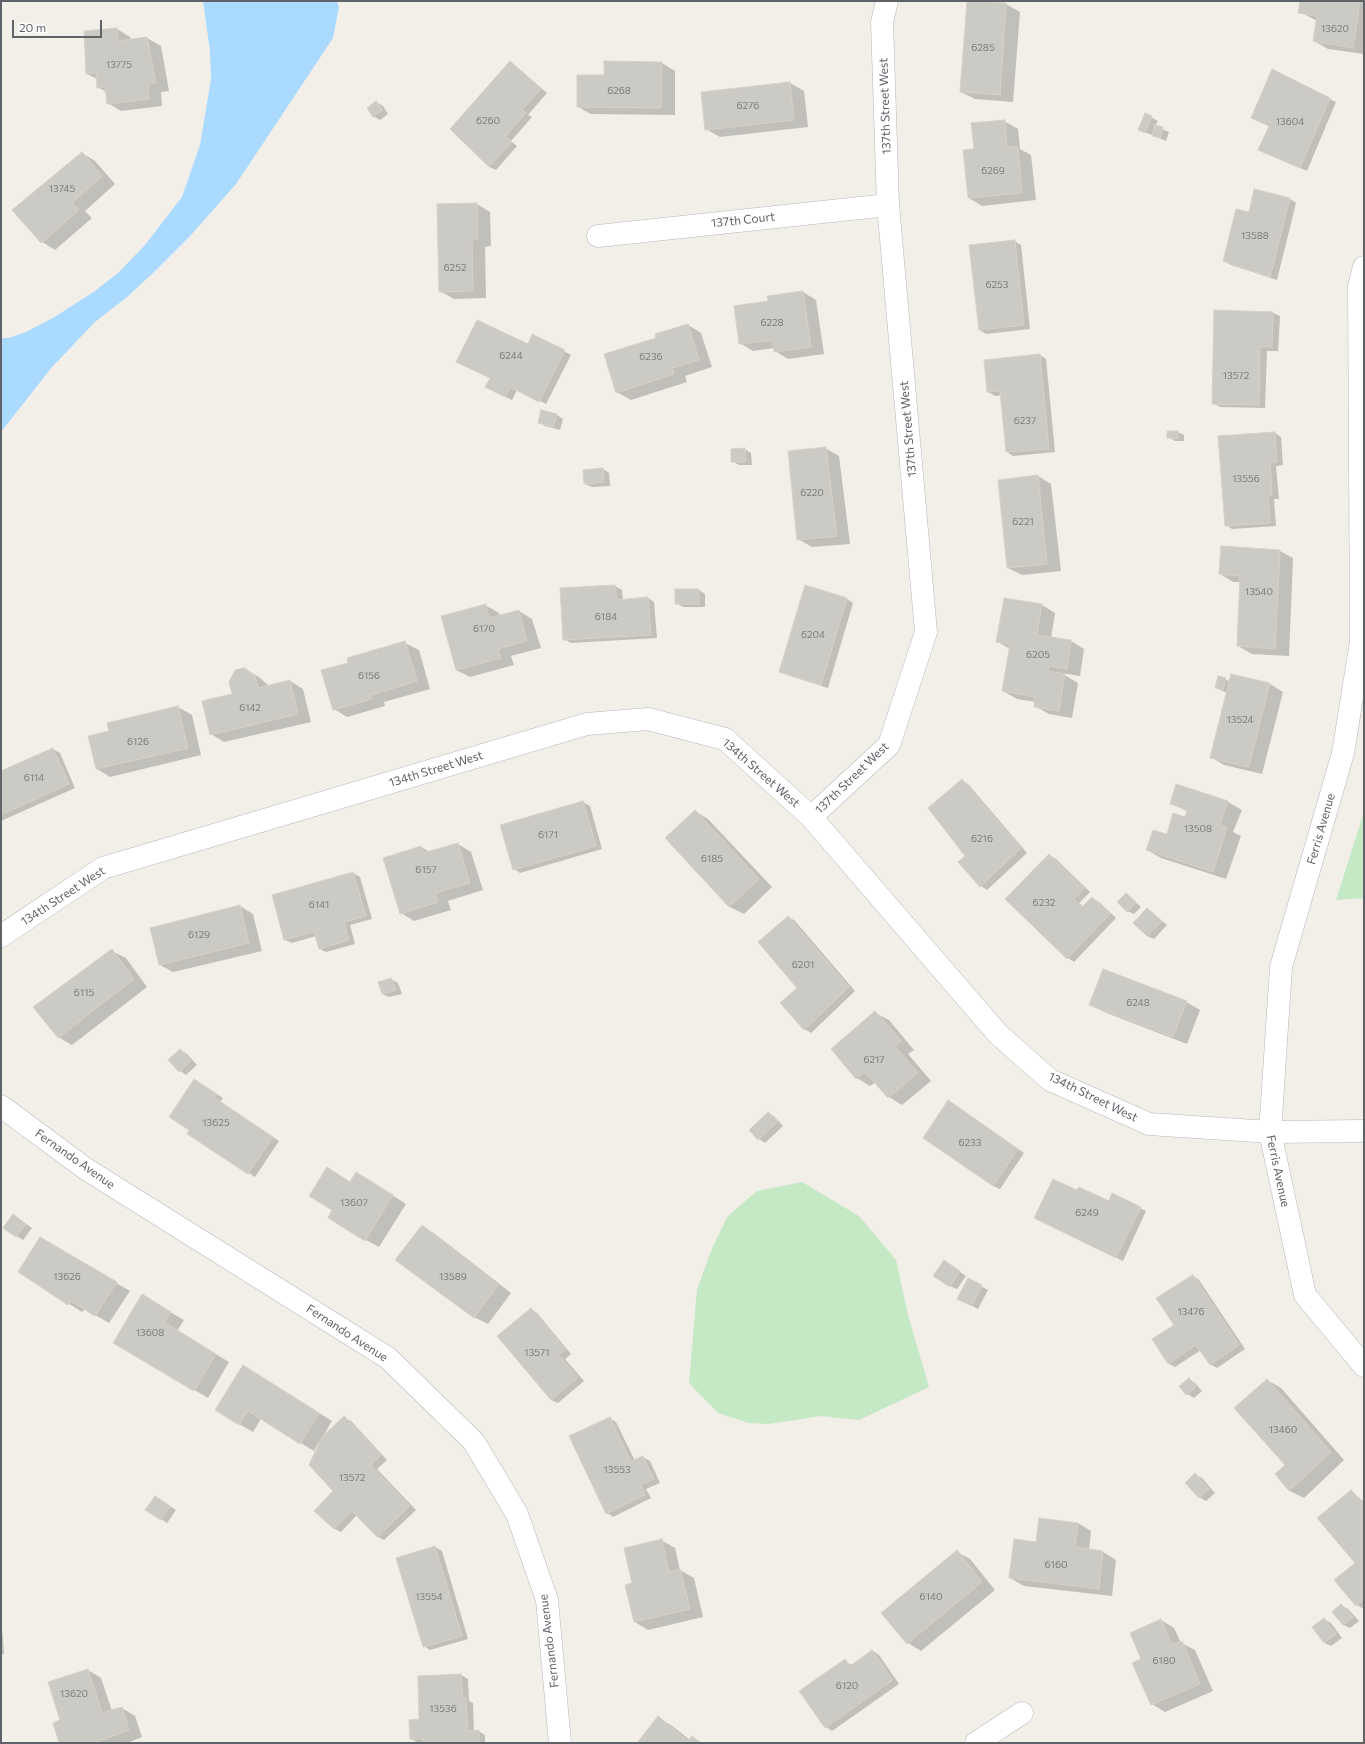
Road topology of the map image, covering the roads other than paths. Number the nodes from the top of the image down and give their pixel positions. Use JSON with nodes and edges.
{"nodes":[{"id":1,"x":887,"y":1,"type":"edge"},
{"id":2,"x":888,"y":205,"type":"junction"},
{"id":3,"x":598,"y":236,"type":"dead end"},
{"id":4,"x":1364,"y":267,"type":"edge"},
{"id":5,"x":811,"y":817,"type":"junction"},
{"id":6,"x":1,"y":936,"type":"edge"},
{"id":7,"x":1,"y":1106,"type":"edge"},
{"id":8,"x":1364,"y":1131,"type":"edge"},
{"id":9,"x":1270,"y":1132,"type":"junction"},
{"id":10,"x":1364,"y":1366,"type":"edge"},
{"id":11,"x":1022,"y":1713,"type":"dead end"},
{"id":12,"x":560,"y":1743,"type":"edge"},
{"id":13,"x":976,"y":1743,"type":"edge"}],
"edges":[{"from":1,"to":2,"type":"street","name":"137th Street West"},
{"from":2,"to":3,"type":"street","name":"137th Court"},
{"from":2,"to":5,"type":"street","name":"137th Street West"},
{"from":4,"to":9,"type":"street","name":"Ferris Avenue"},
{"from":5,"to":6,"type":"street","name":"134th Street West"},
{"from":5,"to":9,"type":"street","name":"134th Street West"},
{"from":7,"to":12,"type":"street","name":"Fernando Avenue"},
{"from":8,"to":9,"type":"street","name":"134th Street West"},
{"from":9,"to":10,"type":"street","name":"Ferris Avenue"},
{"from":11,"to":13,"type":"street"}]}
